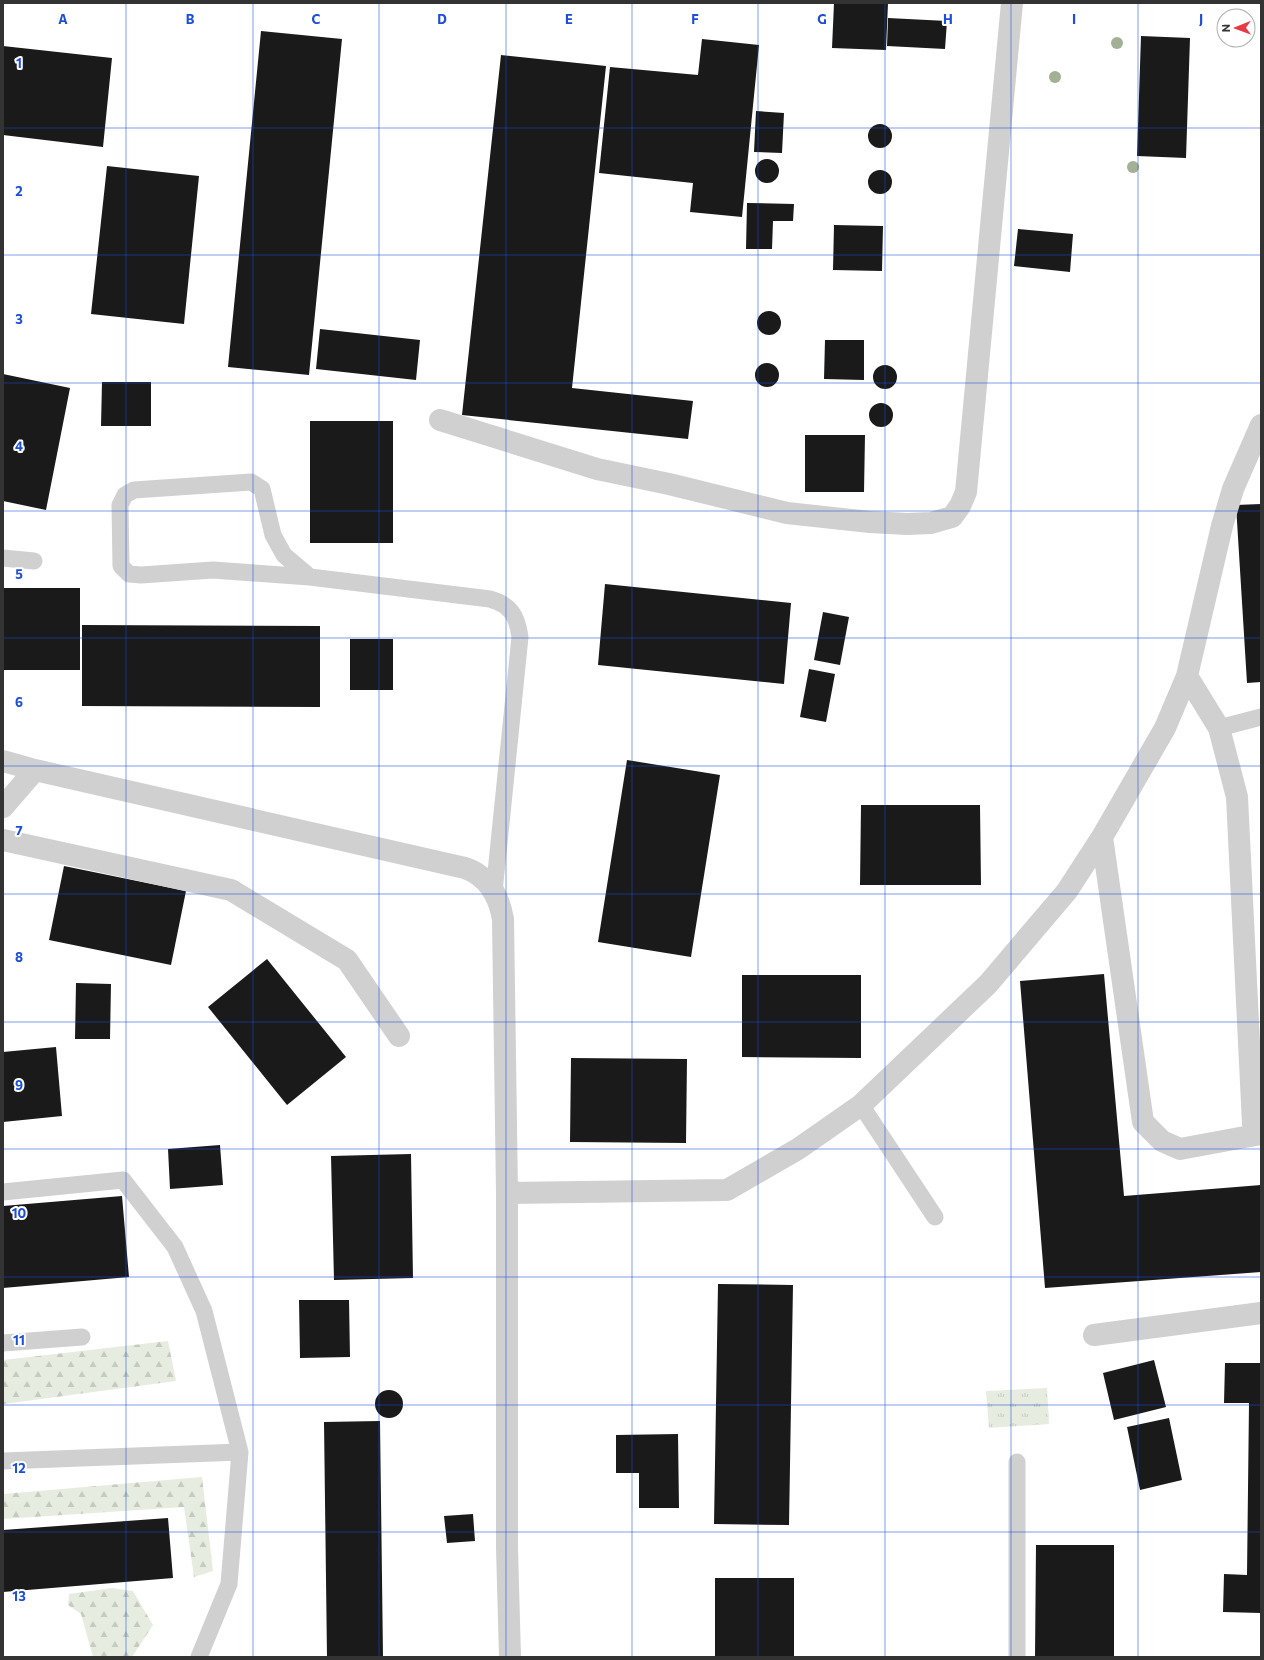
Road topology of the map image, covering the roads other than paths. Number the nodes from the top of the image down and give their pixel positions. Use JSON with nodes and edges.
{"nodes":[{"id":1,"x":1012,"y":3,"type":"edge"},
{"id":2,"x":440,"y":420,"type":"dead end"},
{"id":3,"x":1261,"y":425,"type":"edge"},
{"id":4,"x":3,"y":558,"type":"edge"},
{"id":5,"x":34,"y":561,"type":"dead end"},
{"id":6,"x":310,"y":577,"type":"junction"},
{"id":7,"x":1187,"y":676,"type":"junction"},
{"id":8,"x":1261,"y":717,"type":"edge"},
{"id":9,"x":1219,"y":728,"type":"junction"},
{"id":10,"x":3,"y":761,"type":"edge"},
{"id":11,"x":34,"y":770,"type":"junction"},
{"id":12,"x":3,"y":807,"type":"edge"},
{"id":13,"x":1102,"y":837,"type":"junction"},
{"id":14,"x":3,"y":840,"type":"edge"},
{"id":15,"x":494,"y":892,"type":"junction"},
{"id":16,"x":399,"y":1036,"type":"dead end"},
{"id":17,"x":861,"y":1105,"type":"junction"},
{"id":18,"x":1261,"y":1128,"type":"edge"},
{"id":19,"x":1261,"y":1134,"type":"edge"},
{"id":20,"x":3,"y":1192,"type":"edge"},
{"id":21,"x":507,"y":1193,"type":"junction"},
{"id":22,"x":935,"y":1217,"type":"dead end"},
{"id":23,"x":1261,"y":1313,"type":"edge"},
{"id":24,"x":1094,"y":1335,"type":"dead end"},
{"id":25,"x":82,"y":1337,"type":"dead end"},
{"id":26,"x":3,"y":1343,"type":"edge"},
{"id":27,"x":240,"y":1452,"type":"junction"},
{"id":28,"x":3,"y":1461,"type":"edge"},
{"id":29,"x":1017,"y":1462,"type":"dead end"},
{"id":30,"x":199,"y":1657,"type":"edge"},
{"id":31,"x":510,"y":1657,"type":"edge"},
{"id":32,"x":1017,"y":1657,"type":"edge"}],
"edges":[{"from":1,"to":2,"type":"street"},
{"from":3,"to":7,"type":"street"},
{"from":4,"to":5,"type":"lane"},
{"from":6,"to":6,"type":"lane"},
{"from":6,"to":15,"type":"lane"},
{"from":7,"to":9,"type":"street"},
{"from":7,"to":13,"type":"street"},
{"from":8,"to":9,"type":"lane"},
{"from":9,"to":18,"type":"street"},
{"from":10,"to":11,"type":"street"},
{"from":11,"to":12,"type":"street"},
{"from":11,"to":15,"type":"street"},
{"from":13,"to":17,"type":"street"},
{"from":13,"to":19,"type":"street"},
{"from":14,"to":16,"type":"street"},
{"from":15,"to":21,"type":"street"},
{"from":17,"to":21,"type":"street"},
{"from":17,"to":22,"type":"lane"},
{"from":20,"to":27,"type":"lane"},
{"from":21,"to":31,"type":"street"},
{"from":23,"to":24,"type":"street"},
{"from":25,"to":26,"type":"lane"},
{"from":27,"to":28,"type":"lane"},
{"from":27,"to":30,"type":"lane"},
{"from":29,"to":32,"type":"lane"}]}
